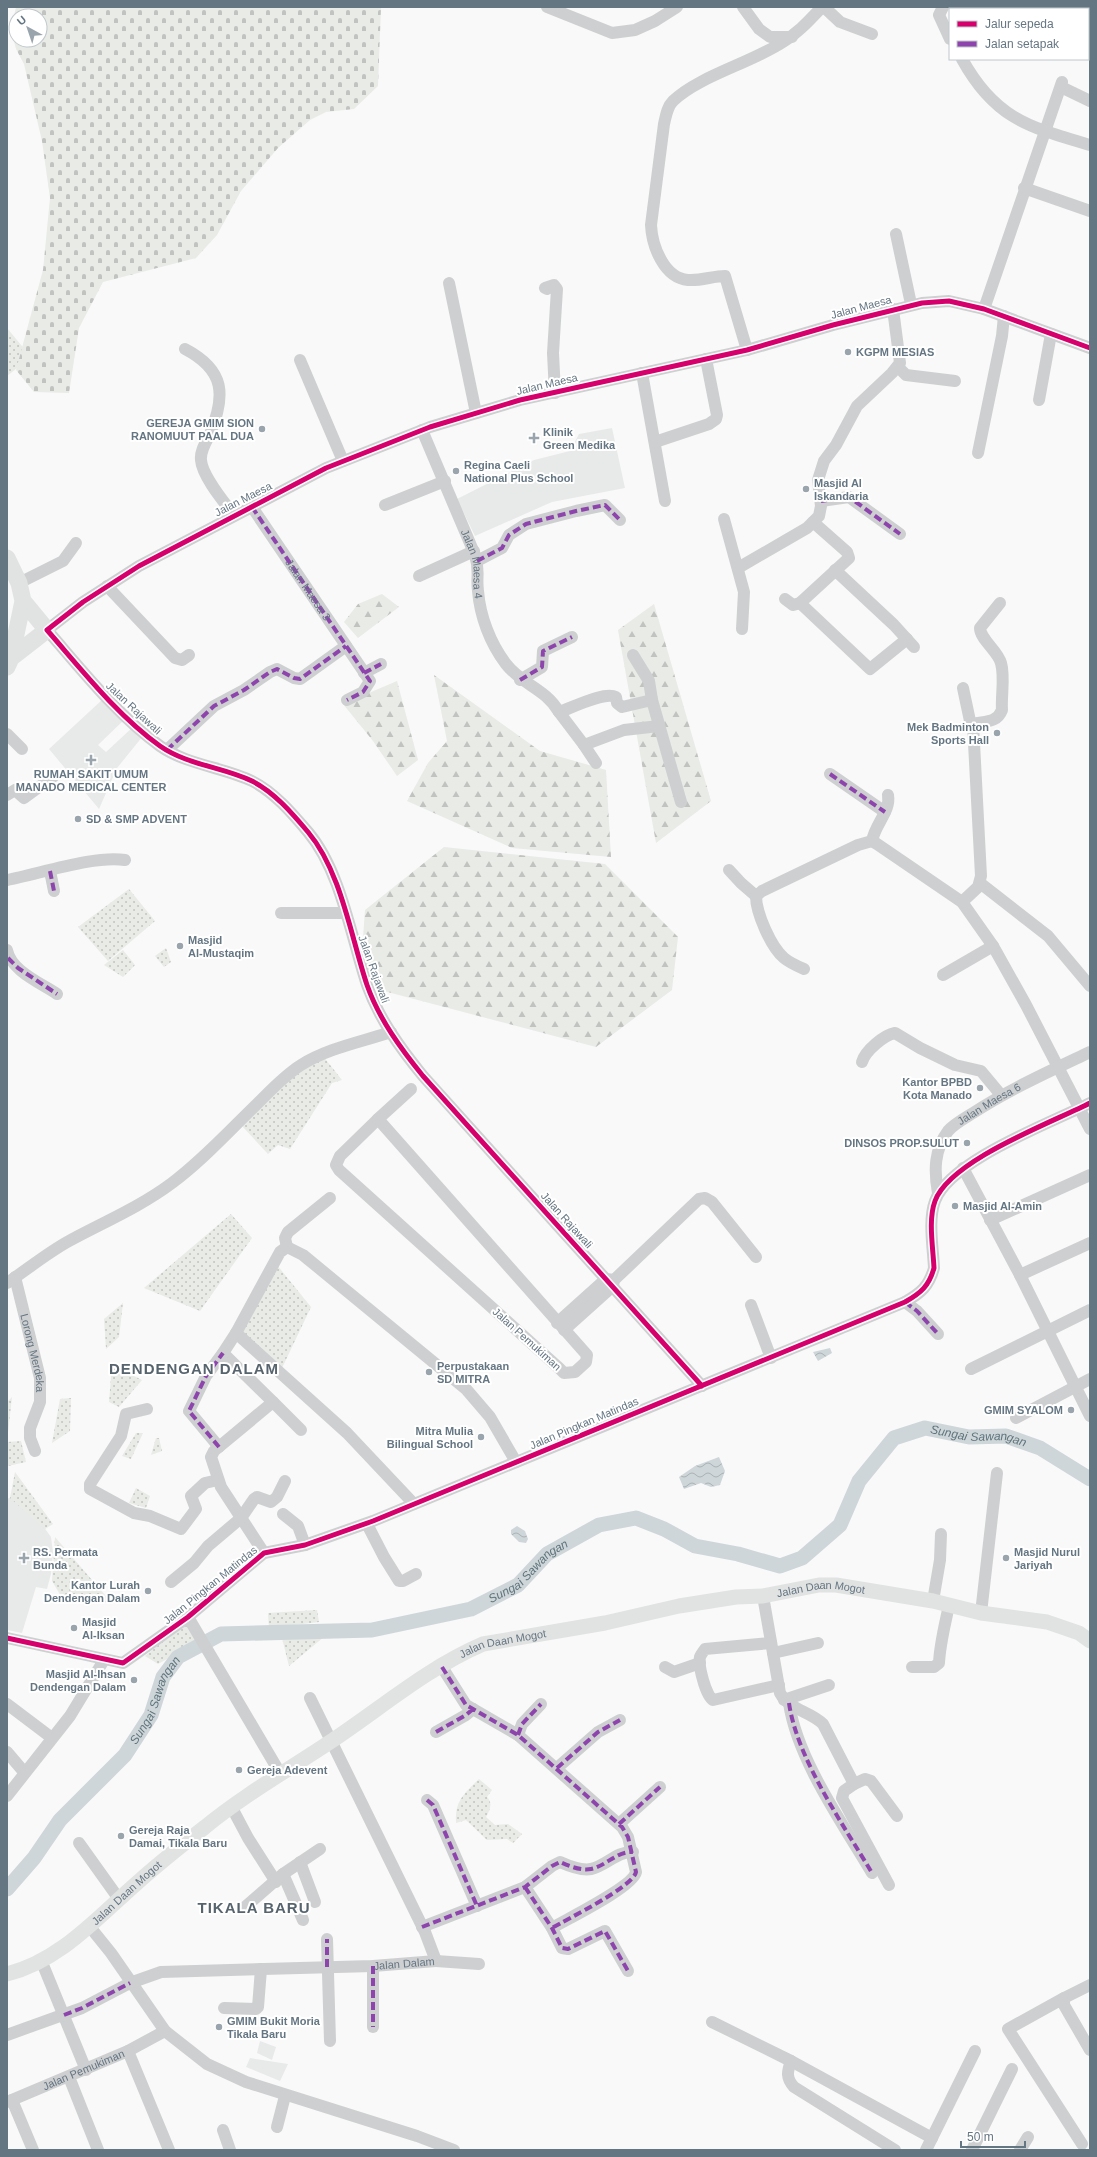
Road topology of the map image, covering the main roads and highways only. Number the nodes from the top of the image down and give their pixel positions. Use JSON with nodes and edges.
{"nodes":[{"id":1,"x":7,"y":558,"type":"edge"},
{"id":2,"x":23,"y":601,"type":"junction"},
{"id":3,"x":8,"y":663,"type":"edge"},
{"id":4,"x":1090,"y":1642,"type":"edge"},
{"id":5,"x":7,"y":1974,"type":"edge"}],
"edges":[{"from":1,"to":2,"type":"highway"},
{"from":2,"to":3,"type":"highway"},
{"from":2,"to":3,"type":"highway","name":"Jalan Maesa"},
{"from":4,"to":5,"type":"main road","name":"Jalan Daan Mogot"}]}
